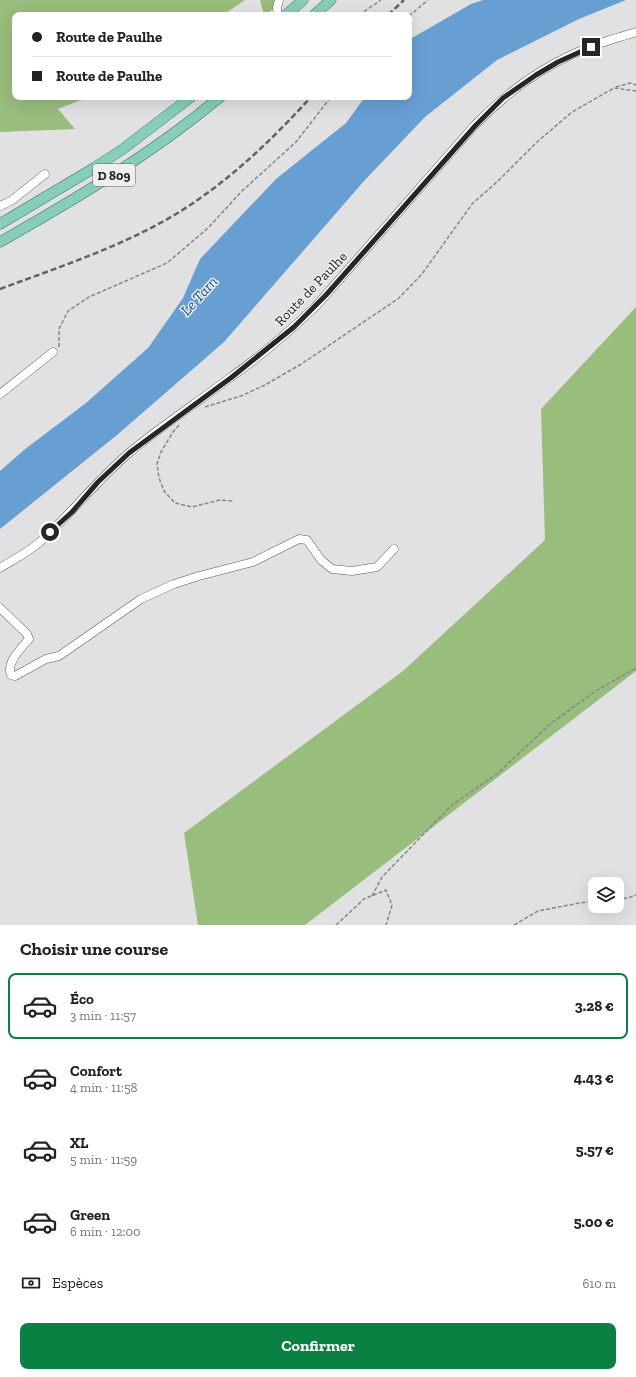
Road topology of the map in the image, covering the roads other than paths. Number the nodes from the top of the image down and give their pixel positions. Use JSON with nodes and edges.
{"nodes":[{"id":1,"x":279,"y":0,"type":"edge"},
{"id":2,"x":303,"y":0,"type":"edge"},
{"id":3,"x":331,"y":0,"type":"edge"},
{"id":4,"x":278,"y":12,"type":"edge"},
{"id":5,"x":289,"y":12,"type":"edge"},
{"id":6,"x":317,"y":12,"type":"edge"},
{"id":7,"x":636,"y":32,"type":"edge"},
{"id":8,"x":187,"y":100,"type":"edge"},
{"id":9,"x":216,"y":100,"type":"edge"},
{"id":10,"x":45,"y":174,"type":"dead end"},
{"id":11,"x":0,"y":206,"type":"edge"},
{"id":12,"x":0,"y":224,"type":"edge"},
{"id":13,"x":0,"y":242,"type":"edge"},
{"id":14,"x":53,"y":352,"type":"road end"},
{"id":15,"x":0,"y":394,"type":"edge"},
{"id":16,"x":394,"y":549,"type":"dead end"},
{"id":17,"x":0,"y":568,"type":"edge"},
{"id":18,"x":0,"y":608,"type":"edge"}],
"edges":[{"from":1,"to":4,"type":"street"},
{"from":2,"to":5,"type":"main road"},
{"from":3,"to":6,"type":"main road"},
{"from":7,"to":17,"type":"street","name":"Route de Paulhe"},
{"from":8,"to":12,"type":"main road","number":"D 809"},
{"from":9,"to":13,"type":"main road","number":"D 809"},
{"from":10,"to":11,"type":"street"},
{"from":14,"to":15,"type":"street"},
{"from":16,"to":18,"type":"street"}]}
